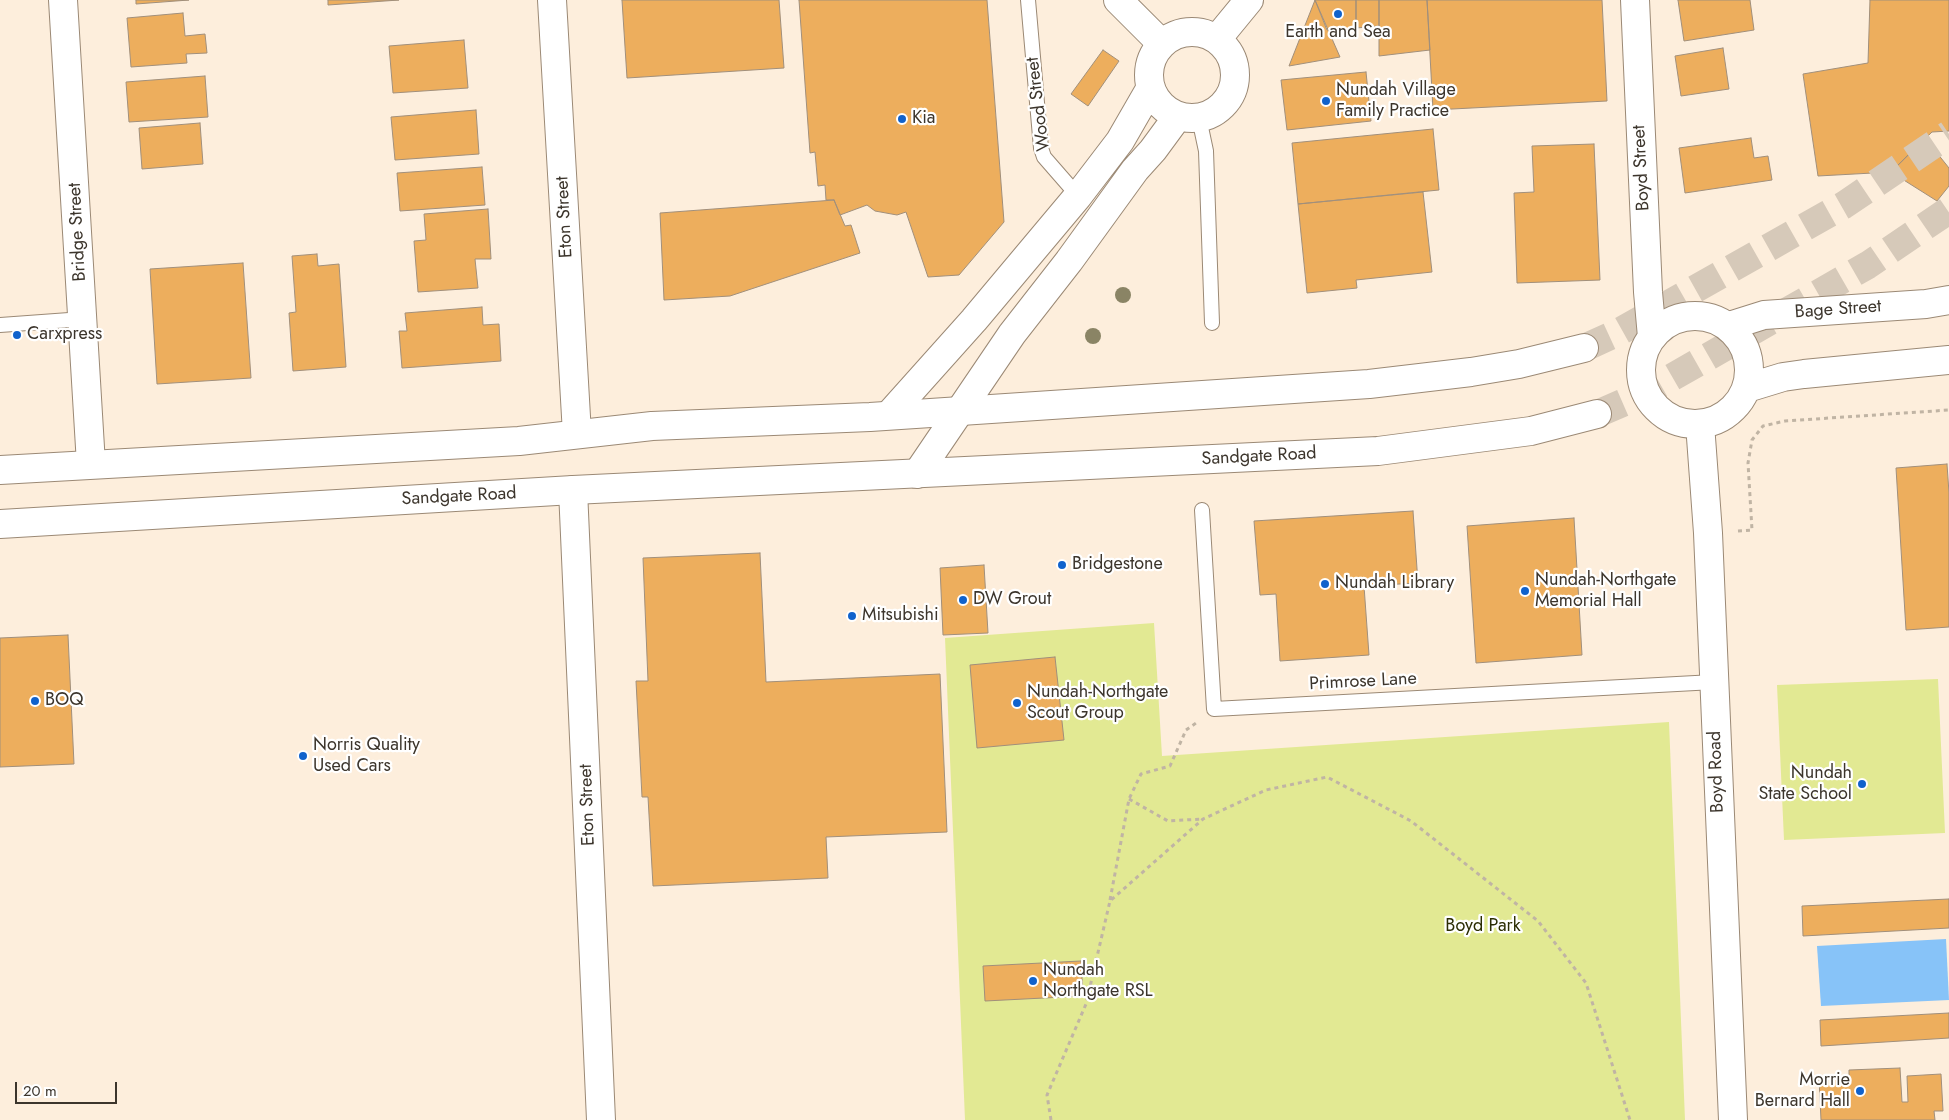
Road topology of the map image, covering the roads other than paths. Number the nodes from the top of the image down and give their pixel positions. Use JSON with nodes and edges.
{"nodes":[{"id":1,"x":64,"y":0,"type":"edge"},
{"id":2,"x":552,"y":0,"type":"edge"},
{"id":3,"x":1028,"y":0,"type":"edge"},
{"id":4,"x":1118,"y":0,"type":"edge"},
{"id":5,"x":1249,"y":0,"type":"edge"},
{"id":6,"x":1635,"y":0,"type":"edge"},
{"id":7,"x":1217,"y":39,"type":"junction"},
{"id":8,"x":1161,"y":43,"type":"junction"},
{"id":9,"x":1150,"y":89,"type":"junction"},
{"id":10,"x":1189,"y":117,"type":"junction"},
{"id":11,"x":1078,"y":196,"type":"junction"},
{"id":12,"x":1949,"y":300,"type":"edge"},
{"id":13,"x":83,"y":319,"type":"junction"},
{"id":14,"x":1212,"y":323,"type":"dead end"},
{"id":15,"x":0,"y":325,"type":"edge"},
{"id":16,"x":1729,"y":326,"type":"junction"},
{"id":17,"x":1652,"y":337,"type":"junction"},
{"id":18,"x":1584,"y":348,"type":"tunnel mouth"},
{"id":19,"x":1949,"y":360,"type":"edge"},
{"id":20,"x":1747,"y":388,"type":"junction"},
{"id":21,"x":961,"y":411,"type":"junction"},
{"id":22,"x":1597,"y":414,"type":"tunnel mouth"},
{"id":23,"x":889,"y":415,"type":"junction"},
{"id":24,"x":1700,"y":424,"type":"junction"},
{"id":25,"x":577,"y":434,"type":"junction"},
{"id":26,"x":91,"y":464,"type":"junction"},
{"id":27,"x":0,"y":470,"type":"edge"},
{"id":28,"x":917,"y":474,"type":"junction"},
{"id":29,"x":573,"y":490,"type":"junction"},
{"id":30,"x":1202,"y":510,"type":"dead end"},
{"id":31,"x":0,"y":524,"type":"edge"},
{"id":32,"x":1714,"y":682,"type":"junction"},
{"id":33,"x":601,"y":1120,"type":"edge"},
{"id":34,"x":1732,"y":1120,"type":"edge"}],
"edges":[{"from":1,"to":13,"type":"main road","name":"Bridge Street"},
{"from":2,"to":25,"type":"main road","name":"Eton Street"},
{"from":3,"to":11,"type":"lane","name":"Wood Street"},
{"from":4,"to":8,"type":"main road"},
{"from":5,"to":7,"type":"main road"},
{"from":6,"to":17,"type":"main road","name":"Boyd Street"},
{"from":7,"to":8,"type":"main road"},
{"from":7,"to":10,"type":"main road"},
{"from":8,"to":9,"type":"main road"},
{"from":9,"to":10,"type":"main road"},
{"from":9,"to":11,"type":"main road"},
{"from":10,"to":14,"type":"lane"},
{"from":10,"to":21,"type":"main road"},
{"from":11,"to":23,"type":"main road"},
{"from":12,"to":16,"type":"main road","name":"Bage Street"},
{"from":13,"to":15,"type":"lane"},
{"from":13,"to":26,"type":"main road","name":"Bridge Street"},
{"from":16,"to":17,"type":"main road"},
{"from":16,"to":20,"type":"main road"},
{"from":17,"to":24,"type":"main road"},
{"from":18,"to":21,"type":"main road"},
{"from":19,"to":20,"type":"main road"},
{"from":20,"to":24,"type":"main road"},
{"from":21,"to":23,"type":"main road"},
{"from":21,"to":28,"type":"main road"},
{"from":22,"to":28,"type":"main road","name":"Sandgate Road"},
{"from":23,"to":25,"type":"main road"},
{"from":24,"to":32,"type":"main road","name":"Boyd Road"},
{"from":25,"to":26,"type":"main road"},
{"from":26,"to":27,"type":"main road"},
{"from":28,"to":29,"type":"main road","name":"Sandgate Road"},
{"from":29,"to":31,"type":"main road","name":"Sandgate Road"},
{"from":29,"to":33,"type":"main road","name":"Eton Street"},
{"from":30,"to":32,"type":"lane","name":"Primrose Lane"},
{"from":32,"to":34,"type":"main road","name":"Boyd Road"}]}
